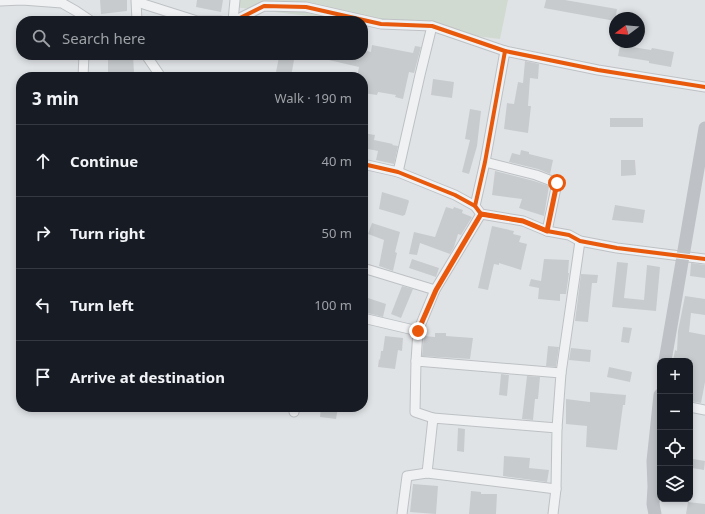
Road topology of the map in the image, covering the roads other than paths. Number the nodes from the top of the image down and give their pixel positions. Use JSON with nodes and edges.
{"nodes":[{"id":1,"x":235,"y":0,"type":"edge"},
{"id":2,"x":0,"y":1,"type":"edge"},
{"id":3,"x":137,"y":1,"type":"edge"},
{"id":4,"x":83,"y":16,"type":"edge"},
{"id":5,"x":137,"y":16,"type":"edge"},
{"id":6,"x":182,"y":16,"type":"edge"},
{"id":7,"x":233,"y":16,"type":"edge"},
{"id":8,"x":243,"y":16,"type":"edge"},
{"id":9,"x":346,"y":16,"type":"edge"},
{"id":10,"x":368,"y":21,"type":"edge"},
{"id":11,"x":432,"y":26,"type":"junction"},
{"id":12,"x":505,"y":51,"type":"junction"},
{"id":13,"x":84,"y":60,"type":"edge"},
{"id":14,"x":149,"y":60,"type":"edge"},
{"id":15,"x":83,"y":72,"type":"edge"},
{"id":16,"x":158,"y":72,"type":"edge"},
{"id":17,"x":705,"y":88,"type":"edge"},
{"id":18,"x":705,"y":128,"type":"edge"},
{"id":19,"x":485,"y":162,"type":"junction"},
{"id":20,"x":368,"y":165,"type":"edge"},
{"id":21,"x":398,"y":172,"type":"junction"},
{"id":22,"x":475,"y":206,"type":"junction"},
{"id":23,"x":481,"y":214,"type":"junction"},
{"id":24,"x":547,"y":231,"type":"junction"},
{"id":25,"x":580,"y":241,"type":"junction"},
{"id":26,"x":682,"y":256,"type":"junction"},
{"id":27,"x":705,"y":259,"type":"edge"},
{"id":28,"x":368,"y":270,"type":"edge"},
{"id":29,"x":436,"y":290,"type":"junction"},
{"id":30,"x":368,"y":319,"type":"edge"},
{"id":31,"x":418,"y":331,"type":"junction"},
{"id":32,"x":666,"y":358,"type":"edge"},
{"id":33,"x":416,"y":361,"type":"junction"},
{"id":34,"x":561,"y":373,"type":"junction"},
{"id":35,"x":693,"y":408,"type":"edge"},
{"id":36,"x":705,"y":410,"type":"edge"},
{"id":37,"x":433,"y":418,"type":"junction"},
{"id":38,"x":657,"y":426,"type":"edge"},
{"id":39,"x":557,"y":428,"type":"junction"},
{"id":40,"x":427,"y":473,"type":"junction"},
{"id":41,"x":556,"y":489,"type":"junction"},
{"id":42,"x":402,"y":514,"type":"edge"},
{"id":43,"x":553,"y":514,"type":"edge"},
{"id":44,"x":655,"y":514,"type":"edge"}],
"edges":[{"from":1,"to":7,"type":"street"},
{"from":2,"to":4,"type":"street"},
{"from":3,"to":5,"type":"street"},
{"from":3,"to":6,"type":"street"},
{"from":8,"to":9,"type":"street"},
{"from":10,"to":11,"type":"street"},
{"from":11,"to":12,"type":"street"},
{"from":11,"to":21,"type":"street"},
{"from":12,"to":17,"type":"street"},
{"from":12,"to":19,"type":"street"},
{"from":13,"to":15,"type":"street"},
{"from":14,"to":16,"type":"street"},
{"from":18,"to":26,"type":"main road"},
{"from":19,"to":22,"type":"street"},
{"from":19,"to":24,"type":"street"},
{"from":20,"to":21,"type":"street"},
{"from":21,"to":22,"type":"street"},
{"from":22,"to":23,"type":"street"},
{"from":23,"to":24,"type":"street"},
{"from":23,"to":29,"type":"street"},
{"from":24,"to":25,"type":"street"},
{"from":25,"to":26,"type":"street"},
{"from":25,"to":34,"type":"street"},
{"from":26,"to":27,"type":"street"},
{"from":26,"to":32,"type":"main road"},
{"from":28,"to":29,"type":"street"},
{"from":29,"to":31,"type":"street"},
{"from":30,"to":31,"type":"street"},
{"from":31,"to":33,"type":"street"},
{"from":33,"to":34,"type":"street"},
{"from":33,"to":37,"type":"street"},
{"from":34,"to":39,"type":"street"},
{"from":35,"to":36,"type":"street"},
{"from":37,"to":39,"type":"street"},
{"from":37,"to":40,"type":"street"},
{"from":38,"to":44,"type":"main road"},
{"from":39,"to":41,"type":"street"},
{"from":40,"to":41,"type":"street"},
{"from":40,"to":42,"type":"street"},
{"from":41,"to":43,"type":"street"}]}
